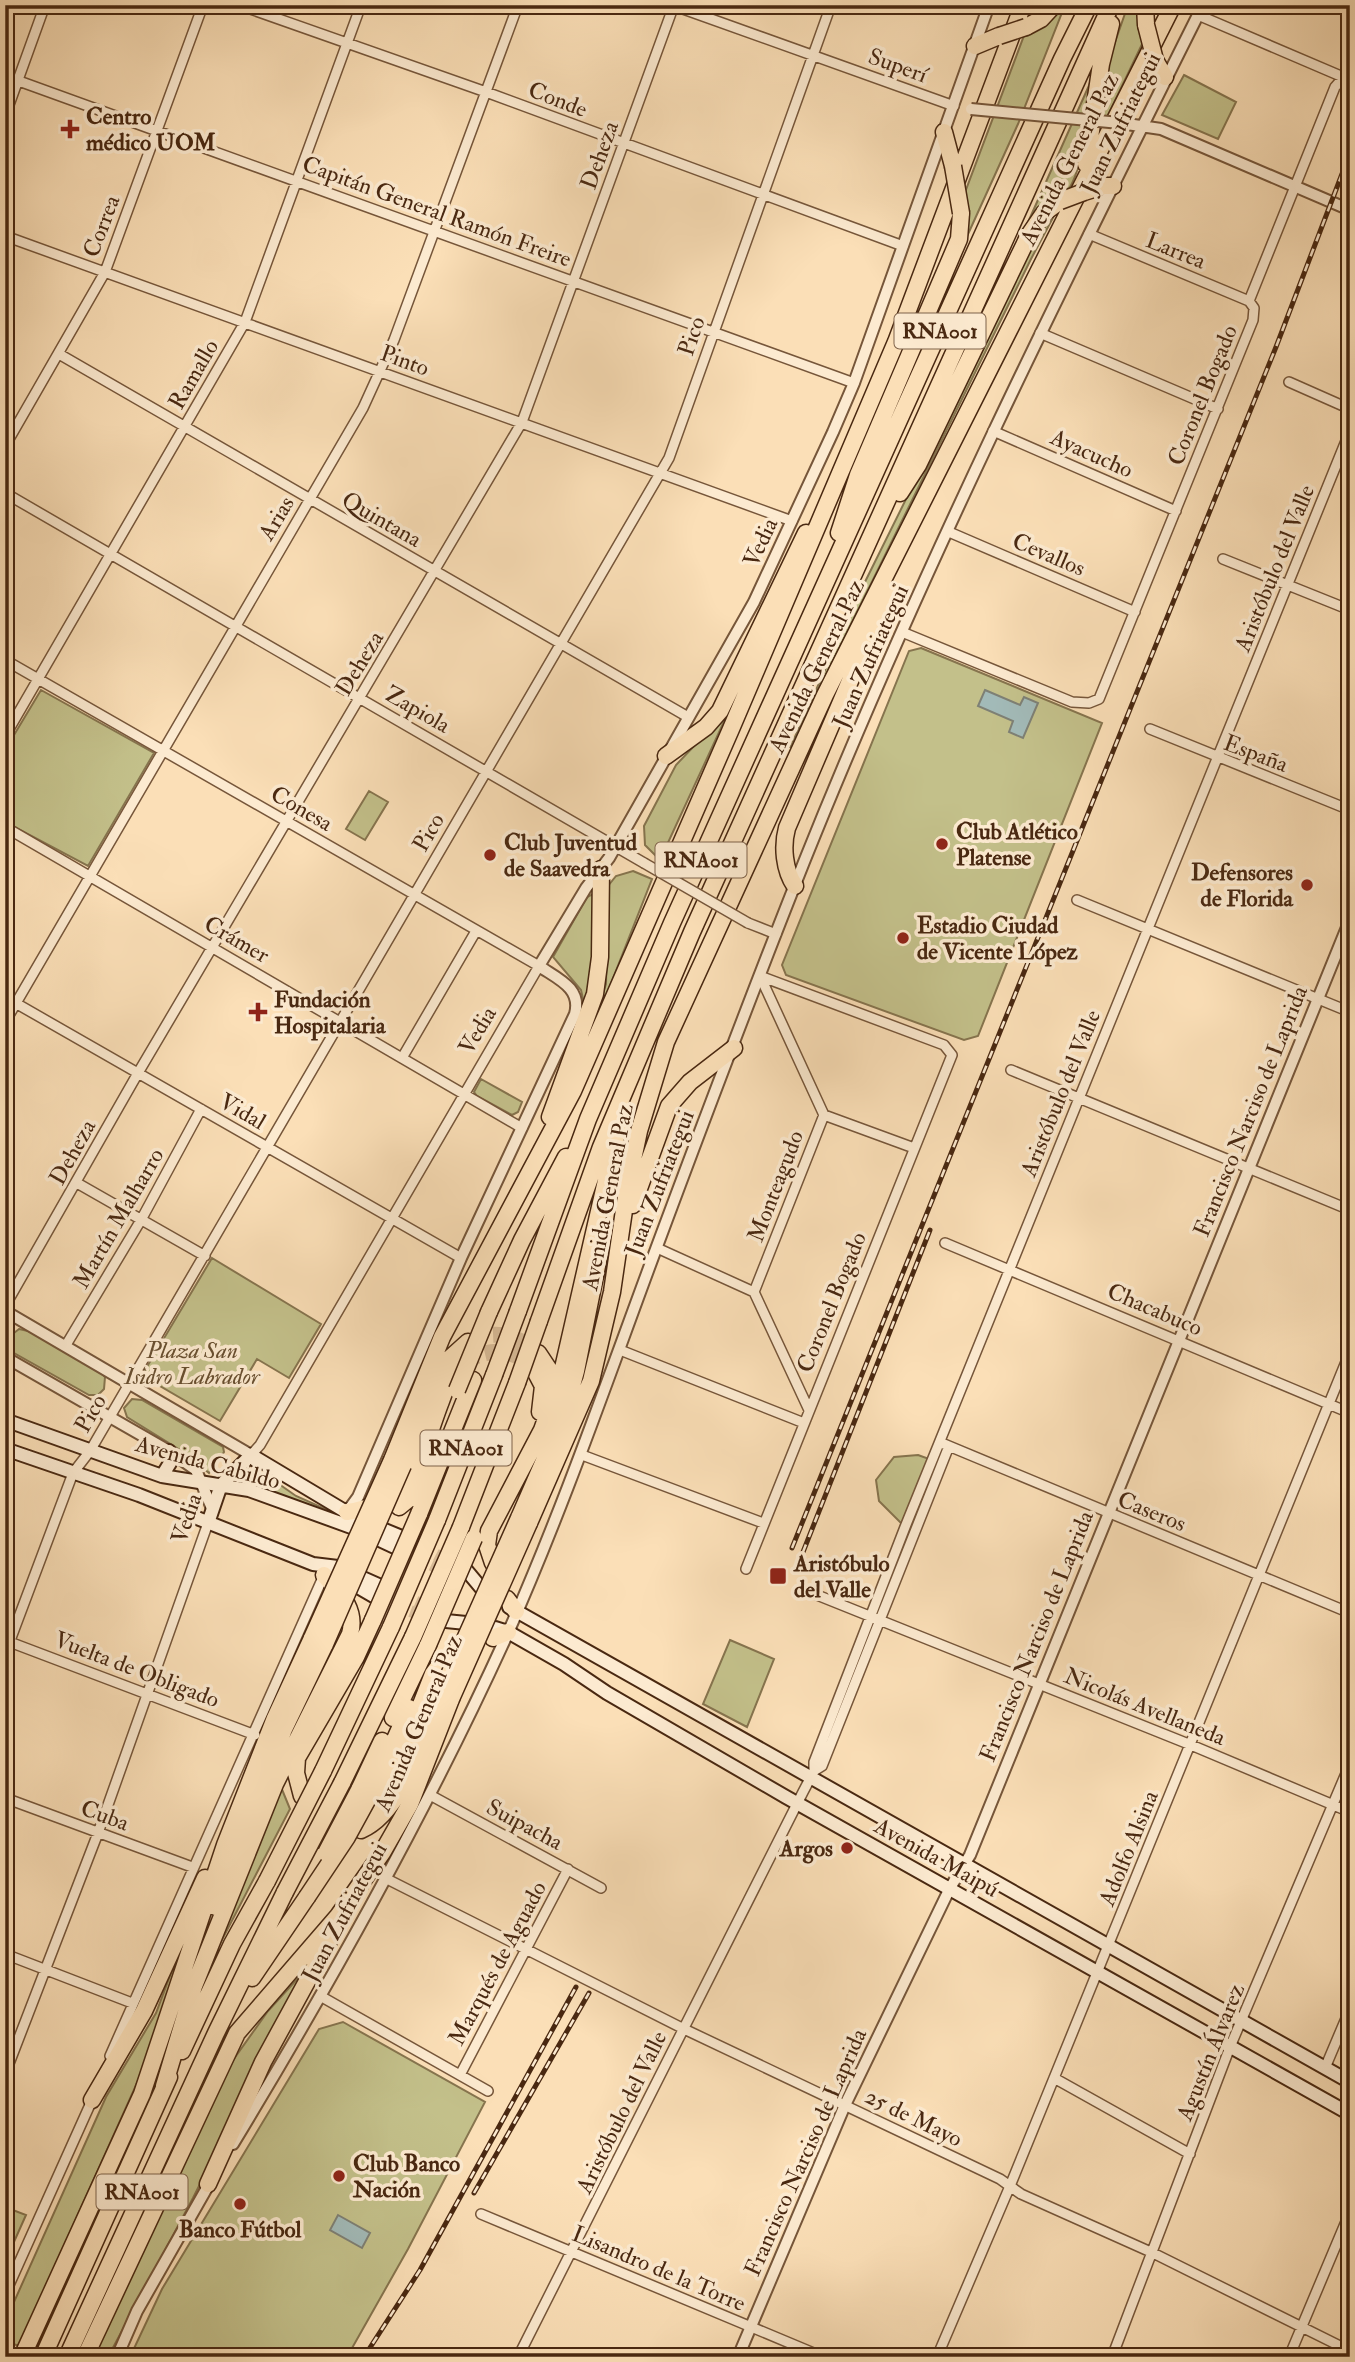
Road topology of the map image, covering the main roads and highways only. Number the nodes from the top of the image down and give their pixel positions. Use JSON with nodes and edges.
{"nodes":[{"id":1,"x":1023,"y":5,"type":"edge"},
{"id":2,"x":1054,"y":5,"type":"edge"},
{"id":3,"x":1080,"y":5,"type":"edge"},
{"id":4,"x":1089,"y":5,"type":"edge"},
{"id":5,"x":1113,"y":5,"type":"edge"},
{"id":6,"x":1145,"y":5,"type":"edge"},
{"id":7,"x":1170,"y":5,"type":"edge"},
{"id":8,"x":1153,"y":27,"type":"junction"},
{"id":9,"x":975,"y":46,"type":"road end"},
{"id":10,"x":1062,"y":59,"type":"junction"},
{"id":11,"x":1165,"y":77,"type":"road end"},
{"id":12,"x":944,"y":132,"type":"road end"},
{"id":13,"x":1113,"y":186,"type":"road end"},
{"id":14,"x":1082,"y":191,"type":"junction"},
{"id":15,"x":842,"y":470,"type":"junction"},
{"id":16,"x":919,"y":510,"type":"junction"},
{"id":17,"x":869,"y":543,"type":"junction"},
{"id":18,"x":817,"y":603,"type":"junction"},
{"id":19,"x":666,"y":756,"type":"road end"},
{"id":20,"x":601,"y":869,"type":"road end"},
{"id":21,"x":795,"y":886,"type":"road end"},
{"id":22,"x":734,"y":1048,"type":"road end"},
{"id":23,"x":629,"y":1077,"type":"junction"},
{"id":24,"x":588,"y":1119,"type":"junction"},
{"id":25,"x":519,"y":1195,"type":"junction"},
{"id":26,"x":604,"y":1201,"type":"junction"},
{"id":27,"x":617,"y":1265,"type":"junction"},
{"id":28,"x":493,"y":1312,"type":"junction"},
{"id":29,"x":468,"y":1342,"type":"tunnel mouth"},
{"id":30,"x":461,"y":1363,"type":"tunnel mouth"},
{"id":31,"x":553,"y":1402,"type":"junction"},
{"id":32,"x":5,"y":1420,"type":"edge"},
{"id":33,"x":5,"y":1448,"type":"edge"},
{"id":34,"x":169,"y":1451,"type":"road end"},
{"id":35,"x":251,"y":1455,"type":"joint"},
{"id":36,"x":397,"y":1463,"type":"junction"},
{"id":37,"x":162,"y":1476,"type":"junction"},
{"id":38,"x":221,"y":1485,"type":"junction"},
{"id":39,"x":355,"y":1511,"type":"junction"},
{"id":40,"x":524,"y":1520,"type":"junction"},
{"id":41,"x":208,"y":1523,"type":"junction"},
{"id":42,"x":493,"y":1563,"type":"dead end"},
{"id":43,"x":321,"y":1568,"type":"junction"},
{"id":44,"x":465,"y":1576,"type":"tunnel mouth"},
{"id":45,"x":482,"y":1589,"type":"dead end"},
{"id":46,"x":510,"y":1605,"type":"road end"},
{"id":47,"x":447,"y":1618,"type":"tunnel mouth"},
{"id":48,"x":466,"y":1623,"type":"dead end"},
{"id":49,"x":497,"y":1633,"type":"road end"},
{"id":50,"x":318,"y":1641,"type":"junction"},
{"id":51,"x":446,"y":1697,"type":"junction"},
{"id":52,"x":289,"y":1751,"type":"junction"},
{"id":53,"x":364,"y":1792,"type":"junction"},
{"id":54,"x":368,"y":1812,"type":"dead end"},
{"id":55,"x":361,"y":1830,"type":"dead end"},
{"id":56,"x":225,"y":1846,"type":"junction"},
{"id":57,"x":356,"y":1893,"type":"junction"},
{"id":58,"x":194,"y":1986,"type":"junction"},
{"id":59,"x":216,"y":2033,"type":"junction"},
{"id":60,"x":1350,"y":2082,"type":"edge"},
{"id":61,"x":164,"y":2086,"type":"junction"},
{"id":62,"x":92,"y":2100,"type":"road end"},
{"id":63,"x":1350,"y":2113,"type":"edge"},
{"id":64,"x":208,"y":2185,"type":"road end"},
{"id":65,"x":46,"y":2350,"type":"edge"},
{"id":66,"x":74,"y":2355,"type":"edge"},
{"id":67,"x":19,"y":2356,"type":"edge"}],
"edges":[{"from":1,"to":15,"type":"highway"},
{"from":2,"to":9,"type":"highway","bridge":true},
{"from":3,"to":10,"type":"highway"},
{"from":4,"to":10,"type":"highway","name":"Avenida General Paz","number":"RNA001"},
{"from":5,"to":14,"type":"highway"},
{"from":5,"to":17,"type":"highway","name":"Avenida General Paz","number":"RNA001"},
{"from":6,"to":8,"type":"highway"},
{"from":7,"to":8,"type":"highway","name":"Avenida General Paz"},
{"from":8,"to":11,"type":"highway","bridge":true},
{"from":8,"to":14,"type":"highway","name":"Avenida General Paz"},
{"from":10,"to":18,"type":"highway","name":"Avenida General Paz","number":"RNA001"},
{"from":12,"to":18,"type":"highway","bridge":true},
{"from":13,"to":14,"type":"highway"},
{"from":14,"to":16,"type":"highway","name":"Avenida General Paz"},
{"from":14,"to":17,"type":"highway","bridge":true},
{"from":15,"to":19,"type":"highway"},
{"from":15,"to":25,"type":"highway"},
{"from":16,"to":21,"type":"highway"},
{"from":16,"to":27,"type":"highway","name":"Avenida General Paz"},
{"from":17,"to":23,"type":"highway","name":"Avenida General Paz","number":"RNA001"},
{"from":18,"to":24,"type":"highway","name":"Avenida General Paz","number":"RNA001"},
{"from":20,"to":25,"type":"highway"},
{"from":22,"to":27,"type":"highway"},
{"from":23,"to":26,"type":"highway"},
{"from":23,"to":59,"type":"highway","name":"Avenida General Paz","number":"RNA001","bridge":true},
{"from":24,"to":28,"type":"highway"},
{"from":24,"to":61,"type":"highway","name":"Avenida General Paz","number":"RNA001","bridge":true},
{"from":25,"to":36,"type":"highway"},
{"from":26,"to":31,"type":"highway"},
{"from":26,"to":40,"type":"highway"},
{"from":27,"to":40,"type":"highway","name":"Avenida General Paz"},
{"from":28,"to":39,"type":"highway","bridge":true},
{"from":28,"to":52,"type":"highway","bridge":true},
{"from":29,"to":36,"type":"highway"},
{"from":30,"to":39,"type":"highway"},
{"from":31,"to":42,"type":"highway"},
{"from":31,"to":53,"type":"highway","bridge":true},
{"from":32,"to":37,"type":"main road","name":"Avenida Cabildo"},
{"from":33,"to":41,"type":"main road"},
{"from":34,"to":37,"type":"main road"},
{"from":35,"to":38,"type":"main road","name":"Vedia"},
{"from":35,"to":39,"type":"main road","name":"Avenida Cabildo"},
{"from":36,"to":50,"type":"highway","bridge":true},
{"from":37,"to":38,"type":"main road","name":"Avenida Cabildo"},
{"from":38,"to":39,"type":"main road","name":"Avenida Cabildo"},
{"from":38,"to":41,"type":"main road","name":"Vedia"},
{"from":40,"to":51,"type":"highway","name":"Avenida General Paz","bridge":true},
{"from":41,"to":43,"type":"main road"},
{"from":43,"to":43,"type":"main road"},
{"from":43,"to":52,"type":"highway"},
{"from":44,"to":45,"type":"main road"},
{"from":46,"to":60,"type":"main road","name":"Avenida Maipú"},
{"from":47,"to":48,"type":"main road"},
{"from":49,"to":63,"type":"main road","name":"Avenida Maipú"},
{"from":50,"to":56,"type":"highway"},
{"from":50,"to":58,"type":"highway"},
{"from":51,"to":55,"type":"highway"},
{"from":51,"to":57,"type":"highway","name":"Avenida General Paz"},
{"from":52,"to":58,"type":"highway"},
{"from":53,"to":54,"type":"highway"},
{"from":53,"to":59,"type":"highway","bridge":true},
{"from":56,"to":62,"type":"highway"},
{"from":56,"to":67,"type":"highway"},
{"from":57,"to":64,"type":"highway"},
{"from":57,"to":66,"type":"highway","name":"Avenida General Paz"},
{"from":58,"to":61,"type":"highway"},
{"from":59,"to":66,"type":"highway","name":"Avenida General Paz","number":"RNA001"},
{"from":61,"to":65,"type":"highway","name":"Avenida General Paz","number":"RNA001"}]}
